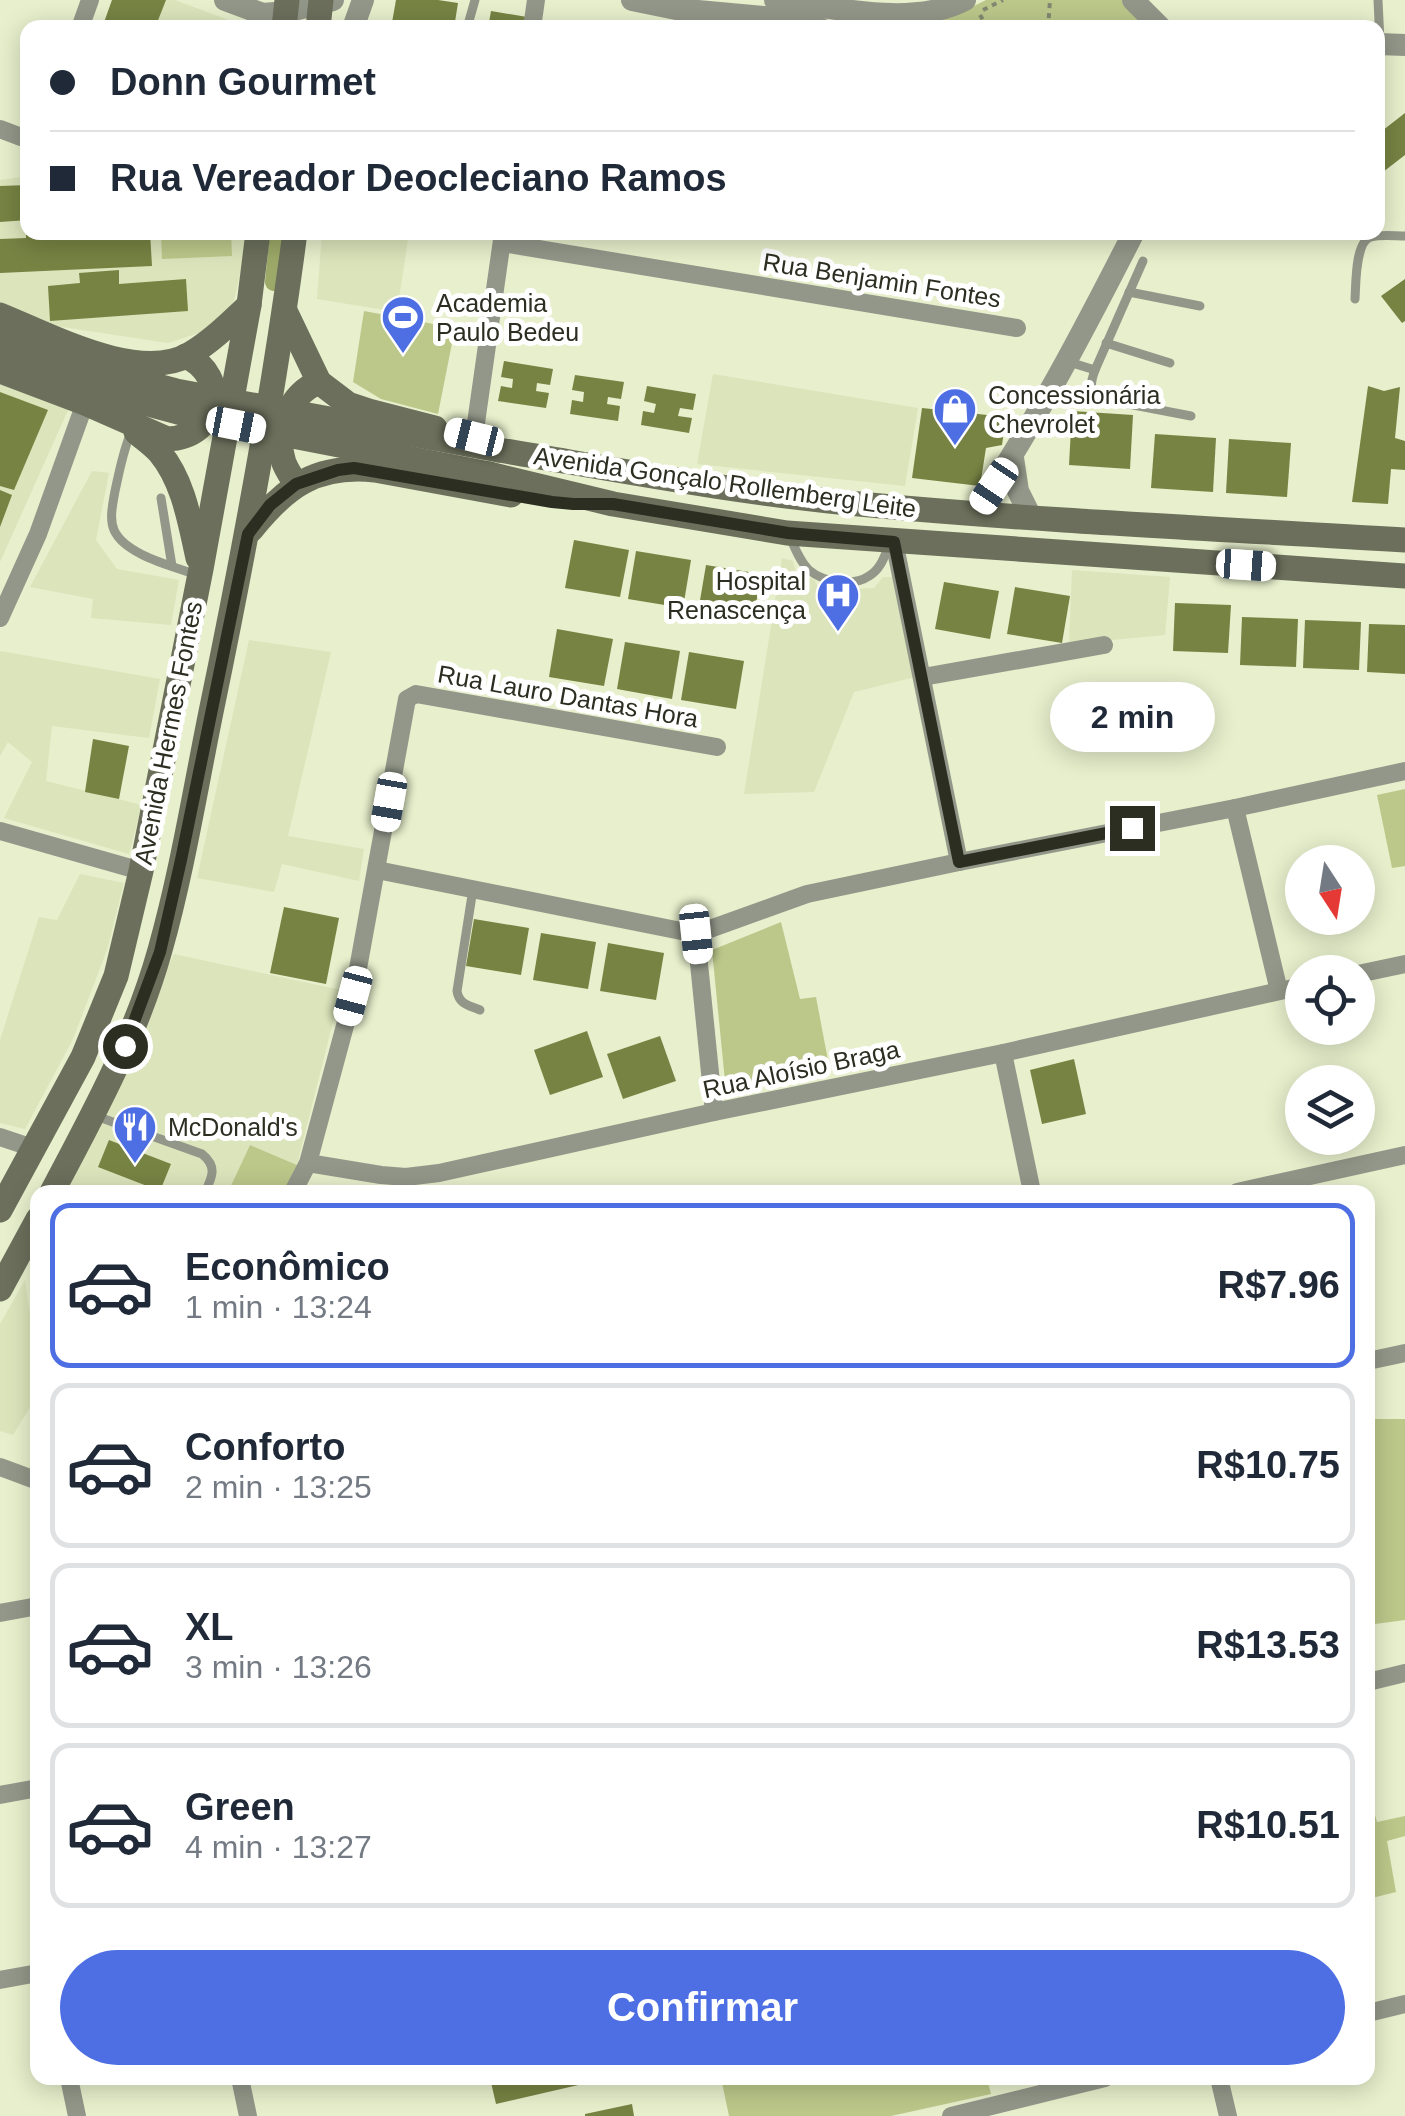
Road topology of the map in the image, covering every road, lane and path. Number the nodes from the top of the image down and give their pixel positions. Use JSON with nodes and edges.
{"nodes":[{"id":1,"x":225,"y":0,"type":"edge"},
{"id":2,"x":632,"y":0,"type":"edge"},
{"id":3,"x":775,"y":0,"type":"edge"},
{"id":4,"x":1003,"y":0,"type":"edge"},
{"id":5,"x":1133,"y":0,"type":"edge"},
{"id":6,"x":972,"y":6,"type":"edge"},
{"id":7,"x":323,"y":8,"type":"edge"},
{"id":8,"x":286,"y":13,"type":"edge"},
{"id":9,"x":798,"y":20,"type":"edge"},
{"id":10,"x":858,"y":20,"type":"edge"},
{"id":11,"x":1153,"y":20,"type":"edge"},
{"id":12,"x":257,"y":240,"type":"edge"},
{"id":13,"x":293,"y":240,"type":"edge"},
{"id":14,"x":502,"y":240,"type":"edge"},
{"id":15,"x":513,"y":240,"type":"edge"},
{"id":16,"x":1130,"y":240,"type":"edge"},
{"id":17,"x":1365,"y":240,"type":"edge"},
{"id":18,"x":1143,"y":260,"type":"dead end"},
{"id":19,"x":1129,"y":292,"type":"junction"},
{"id":20,"x":1354,"y":299,"type":"dead end"},
{"id":21,"x":250,"y":305,"type":"junction"},
{"id":22,"x":1200,"y":306,"type":"dead end"},
{"id":23,"x":285,"y":312,"type":"junction"},
{"id":24,"x":0,"y":315,"type":"edge"},
{"id":25,"x":1017,"y":328,"type":"dead end"},
{"id":26,"x":0,"y":330,"type":"edge"},
{"id":27,"x":1106,"y":343,"type":"junction"},
{"id":28,"x":0,"y":355,"type":"edge"},
{"id":29,"x":186,"y":356,"type":"junction"},
{"id":30,"x":1066,"y":362,"type":"junction"},
{"id":31,"x":1170,"y":363,"type":"dead end"},
{"id":32,"x":1095,"y":370,"type":"junction"},
{"id":33,"x":0,"y":371,"type":"edge"},
{"id":34,"x":319,"y":382,"type":"junction"},
{"id":35,"x":86,"y":403,"type":"junction"},
{"id":36,"x":1191,"y":416,"type":"dead end"},
{"id":37,"x":127,"y":424,"type":"junction"},
{"id":38,"x":474,"y":437,"type":"junction"},
{"id":39,"x":1013,"y":458,"type":"junction"},
{"id":40,"x":494,"y":462,"type":"junction"},
{"id":41,"x":577,"y":463,"type":"junction"},
{"id":42,"x":296,"y":484,"type":"junction"},
{"id":43,"x":161,"y":498,"type":"dead end"},
{"id":44,"x":613,"y":504,"type":"junction"},
{"id":45,"x":976,"y":513,"type":"junction"},
{"id":46,"x":1031,"y":518,"type":"junction"},
{"id":47,"x":788,"y":533,"type":"junction"},
{"id":48,"x":248,"y":534,"type":"junction"},
{"id":49,"x":1405,"y":540,"type":"edge"},
{"id":50,"x":892,"y":541,"type":"junction"},
{"id":51,"x":172,"y":566,"type":"junction"},
{"id":52,"x":200,"y":572,"type":"junction"},
{"id":53,"x":1405,"y":576,"type":"edge"},
{"id":54,"x":0,"y":618,"type":"edge"},
{"id":55,"x":1104,"y":645,"type":"dead end"},
{"id":56,"x":923,"y":677,"type":"junction"},
{"id":57,"x":717,"y":748,"type":"dead end"},
{"id":58,"x":1405,"y":771,"type":"edge"},
{"id":59,"x":1236,"y":808,"type":"junction"},
{"id":60,"x":0,"y":830,"type":"edge"},
{"id":61,"x":959,"y":862,"type":"junction"},
{"id":62,"x":377,"y":870,"type":"junction"},
{"id":63,"x":140,"y":871,"type":"junction"},
{"id":64,"x":473,"y":889,"type":"junction"},
{"id":65,"x":696,"y":934,"type":"junction"},
{"id":66,"x":1405,"y":964,"type":"edge"},
{"id":67,"x":1375,"y":970,"type":"edge"},
{"id":68,"x":1285,"y":990,"type":"edge"},
{"id":69,"x":1279,"y":991,"type":"junction"},
{"id":70,"x":480,"y":1010,"type":"dead end"},
{"id":71,"x":1003,"y":1053,"type":"junction"},
{"id":72,"x":714,"y":1112,"type":"junction"},
{"id":73,"x":94,"y":1116,"type":"junction"},
{"id":74,"x":0,"y":1137,"type":"edge"},
{"id":75,"x":33,"y":1148,"type":"junction"},
{"id":76,"x":1405,"y":1155,"type":"edge"},
{"id":77,"x":308,"y":1163,"type":"junction"},
{"id":78,"x":62,"y":1185,"type":"edge"},
{"id":79,"x":208,"y":1185,"type":"edge"},
{"id":80,"x":297,"y":1185,"type":"edge"},
{"id":81,"x":1031,"y":1185,"type":"edge"},
{"id":82,"x":1268,"y":1185,"type":"edge"},
{"id":83,"x":0,"y":1210,"type":"edge"},
{"id":84,"x":30,"y":1234,"type":"edge"},
{"id":85,"x":0,"y":1290,"type":"edge"},
{"id":86,"x":1405,"y":1353,"type":"edge"},
{"id":87,"x":1375,"y":1359,"type":"edge"},
{"id":88,"x":0,"y":1467,"type":"edge"},
{"id":89,"x":30,"y":1478,"type":"edge"},
{"id":90,"x":30,"y":1607,"type":"edge"},
{"id":91,"x":0,"y":1613,"type":"edge"},
{"id":92,"x":1405,"y":1673,"type":"edge"},
{"id":93,"x":1375,"y":1680,"type":"edge"},
{"id":94,"x":30,"y":1789,"type":"edge"},
{"id":95,"x":0,"y":1795,"type":"edge"},
{"id":96,"x":30,"y":1975,"type":"edge"},
{"id":97,"x":0,"y":1980,"type":"edge"},
{"id":98,"x":1405,"y":2004,"type":"edge"},
{"id":99,"x":1375,"y":2011,"type":"edge"},
{"id":100,"x":70,"y":2085,"type":"edge"},
{"id":101,"x":241,"y":2085,"type":"edge"},
{"id":102,"x":1077,"y":2085,"type":"edge"},
{"id":103,"x":1221,"y":2085,"type":"edge"},
{"id":104,"x":77,"y":2116,"type":"edge"},
{"id":105,"x":248,"y":2116,"type":"edge"},
{"id":106,"x":951,"y":2116,"type":"edge"},
{"id":107,"x":1228,"y":2116,"type":"edge"}],
"edges":[{"from":1,"to":8,"type":"street"},
{"from":2,"to":9,"type":"street"},
{"from":3,"to":10,"type":"street"},
{"from":4,"to":6,"type":"path"},
{"from":5,"to":11,"type":"street"},
{"from":6,"to":10,"type":"street"},
{"from":7,"to":8,"type":"street"},
{"from":12,"to":21,"type":"main road","name":"Avenida Hermes Fontes"},
{"from":13,"to":23,"type":"main road","name":"Avenida Hermes Fontes"},
{"from":14,"to":38,"type":"street"},
{"from":15,"to":25,"type":"street","name":"Rua Benjamin Fontes"},
{"from":16,"to":30,"type":"street"},
{"from":17,"to":20,"type":"lane"},
{"from":18,"to":19,"type":"lane"},
{"from":19,"to":22,"type":"lane"},
{"from":19,"to":27,"type":"lane"},
{"from":21,"to":29,"type":"main road"},
{"from":21,"to":52,"type":"main road","name":"Avenida Hermes Fontes"},
{"from":23,"to":34,"type":"main road"},
{"from":23,"to":48,"type":"main road","name":"Avenida Hermes Fontes"},
{"from":24,"to":29,"type":"main road"},
{"from":26,"to":40,"type":"main road","name":"Avenida Gonçalo Rollemberg Leite","bridge":true},
{"from":27,"to":31,"type":"lane"},
{"from":27,"to":32,"type":"lane"},
{"from":28,"to":40,"type":"main road","bridge":true},
{"from":29,"to":37,"type":"main road"},
{"from":30,"to":32,"type":"lane"},
{"from":30,"to":39,"type":"street"},
{"from":32,"to":36,"type":"lane"},
{"from":33,"to":35,"type":"main road"},
{"from":34,"to":38,"type":"main road"},
{"from":34,"to":42,"type":"main road"},
{"from":35,"to":37,"type":"main road"},
{"from":35,"to":54,"type":"street"},
{"from":37,"to":51,"type":"lane"},
{"from":37,"to":52,"type":"main road"},
{"from":38,"to":41,"type":"main road"},
{"from":39,"to":45,"type":"street"},
{"from":39,"to":46,"type":"street"},
{"from":40,"to":41,"type":"main road","name":"Avenida Gonçalo Rollemberg Leite"},
{"from":40,"to":44,"type":"main road","name":"Avenida Gonçalo Rollemberg Leite"},
{"from":41,"to":45,"type":"main road","name":"Avenida Gonçalo Rollemberg Leite"},
{"from":42,"to":44,"type":"main road"},
{"from":42,"to":48,"type":"main road"},
{"from":43,"to":51,"type":"lane"},
{"from":44,"to":47,"type":"main road","name":"Avenida Gonçalo Rollemberg Leite"},
{"from":45,"to":46,"type":"main road","name":"Avenida Gonçalo Rollemberg Leite"},
{"from":46,"to":49,"type":"main road","name":"Avenida Gonçalo Rollemberg Leite"},
{"from":47,"to":50,"type":"main road","name":"Avenida Gonçalo Rollemberg Leite"},
{"from":47,"to":50,"type":"lane"},
{"from":48,"to":73,"type":"main road","name":"Avenida Hermes Fontes"},
{"from":50,"to":53,"type":"main road","name":"Avenida Gonçalo Rollemberg Leite"},
{"from":50,"to":56,"type":"street"},
{"from":51,"to":52,"type":"lane"},
{"from":52,"to":63,"type":"main road","name":"Avenida Hermes Fontes"},
{"from":55,"to":56,"type":"street"},
{"from":56,"to":61,"type":"street"},
{"from":57,"to":62,"type":"street","name":"Rua Lauro Dantas Hora"},
{"from":58,"to":59,"type":"street"},
{"from":59,"to":61,"type":"street"},
{"from":59,"to":69,"type":"street"},
{"from":60,"to":63,"type":"street"},
{"from":61,"to":65,"type":"street"},
{"from":62,"to":64,"type":"street"},
{"from":62,"to":77,"type":"street"},
{"from":63,"to":75,"type":"main road","name":"Avenida Hermes Fontes"},
{"from":64,"to":65,"type":"street"},
{"from":64,"to":70,"type":"lane"},
{"from":65,"to":72,"type":"street"},
{"from":66,"to":67,"type":"street"},
{"from":68,"to":69,"type":"street","name":"Rua Aloísio Braga"},
{"from":69,"to":71,"type":"street","name":"Rua Aloísio Braga"},
{"from":71,"to":72,"type":"street","name":"Rua Aloísio Braga"},
{"from":71,"to":81,"type":"street"},
{"from":72,"to":77,"type":"street","name":"Rua Aloísio Braga"},
{"from":73,"to":78,"type":"main road","name":"Avenida Hermes Fontes"},
{"from":73,"to":79,"type":"lane"},
{"from":74,"to":75,"type":"street"},
{"from":75,"to":83,"type":"main road","name":"Avenida Hermes Fontes"},
{"from":76,"to":82,"type":"street"},
{"from":77,"to":80,"type":"street"},
{"from":84,"to":85,"type":"main road"},
{"from":86,"to":87,"type":"street"},
{"from":88,"to":89,"type":"street"},
{"from":90,"to":91,"type":"street"},
{"from":92,"to":93,"type":"street"},
{"from":94,"to":95,"type":"street"},
{"from":96,"to":97,"type":"street"},
{"from":98,"to":99,"type":"street"},
{"from":100,"to":104,"type":"street"},
{"from":101,"to":105,"type":"street"},
{"from":102,"to":106,"type":"street"},
{"from":103,"to":107,"type":"street"}]}
